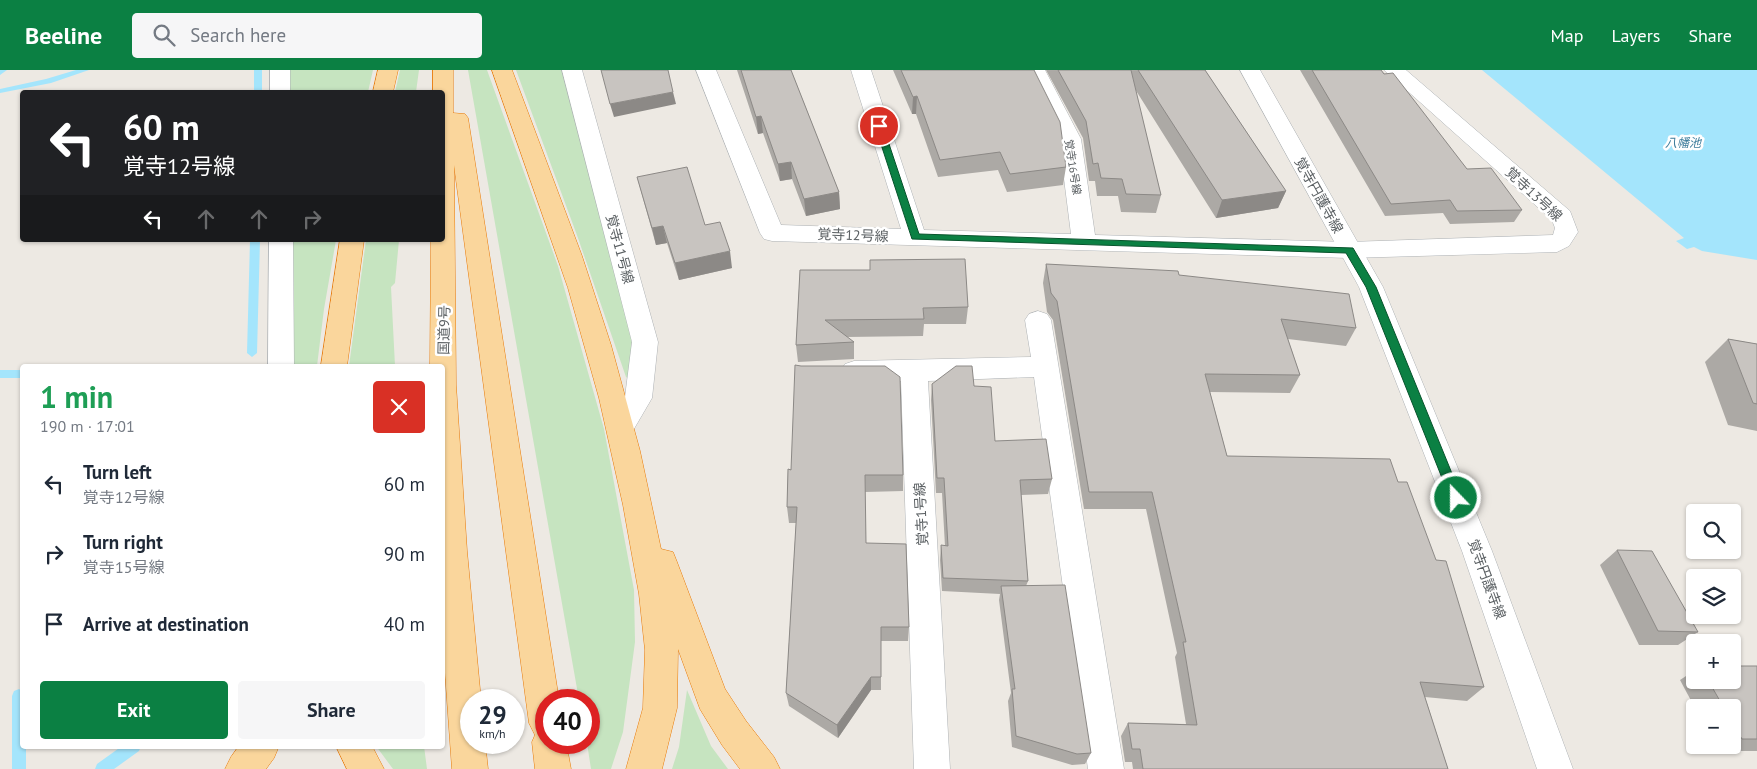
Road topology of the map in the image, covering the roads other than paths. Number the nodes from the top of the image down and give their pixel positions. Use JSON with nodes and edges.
{"nodes":[{"id":1,"x":280,"y":70,"type":"edge"},
{"id":2,"x":388,"y":70,"type":"edge"},
{"id":3,"x":443,"y":70,"type":"edge"},
{"id":4,"x":450,"y":70,"type":"edge"},
{"id":5,"x":502,"y":70,"type":"edge"},
{"id":6,"x":572,"y":70,"type":"edge"},
{"id":7,"x":706,"y":70,"type":"edge"},
{"id":8,"x":861,"y":70,"type":"edge"},
{"id":9,"x":1035,"y":70,"type":"edge"},
{"id":10,"x":1250,"y":70,"type":"edge"},
{"id":11,"x":1394,"y":70,"type":"edge"},
{"id":12,"x":280,"y":90,"type":"edge"},
{"id":13,"x":383,"y":90,"type":"edge"},
{"id":14,"x":443,"y":90,"type":"edge"},
{"id":15,"x":915,"y":237,"type":"junction"},
{"id":16,"x":281,"y":242,"type":"edge"},
{"id":17,"x":352,"y":242,"type":"edge"},
{"id":18,"x":443,"y":242,"type":"edge"},
{"id":19,"x":1084,"y":242,"type":"junction"},
{"id":20,"x":1349,"y":250,"type":"junction"},
{"id":21,"x":1038,"y":320,"type":"dead end"},
{"id":22,"x":281,"y":364,"type":"edge"},
{"id":23,"x":334,"y":364,"type":"edge"},
{"id":24,"x":443,"y":364,"type":"edge"},
{"id":25,"x":1046,"y":367,"type":"junction"},
{"id":26,"x":914,"y":371,"type":"junction"},
{"id":27,"x":830,"y":372,"type":"edge"},
{"id":28,"x":445,"y":422,"type":"edge"},
{"id":29,"x":621,"y":426,"type":"junction"},
{"id":30,"x":632,"y":473,"type":"junction"},
{"id":31,"x":541,"y":689,"type":"edge"},
{"id":32,"x":260,"y":749,"type":"edge"},
{"id":33,"x":355,"y":749,"type":"edge"},
{"id":34,"x":551,"y":754,"type":"edge"},
{"id":35,"x":243,"y":769,"type":"edge"},
{"id":36,"x":366,"y":769,"type":"edge"},
{"id":37,"x":470,"y":769,"type":"edge"},
{"id":38,"x":553,"y":769,"type":"edge"},
{"id":39,"x":644,"y":769,"type":"edge"},
{"id":40,"x":762,"y":769,"type":"edge"},
{"id":41,"x":932,"y":769,"type":"edge"},
{"id":42,"x":1106,"y":769,"type":"edge"},
{"id":43,"x":1554,"y":769,"type":"edge"}],
"edges":[{"from":1,"to":12,"type":"street"},
{"from":2,"to":13,"type":"highway"},
{"from":3,"to":14,"type":"highway","name":"国道9号"},
{"from":4,"to":31,"type":"highway"},
{"from":5,"to":29,"type":"highway"},
{"from":6,"to":29,"type":"street","name":"覚寺11号線"},
{"from":7,"to":15,"type":"street","name":"覚寺12号線"},
{"from":8,"to":15,"type":"street"},
{"from":9,"to":19,"type":"street","name":"覚寺16号線"},
{"from":10,"to":20,"type":"street","name":"覚寺円護寺線"},
{"from":11,"to":20,"type":"street","name":"覚寺13号線"},
{"from":15,"to":19,"type":"street","name":"覚寺12号線"},
{"from":16,"to":22,"type":"street"},
{"from":17,"to":23,"type":"highway"},
{"from":18,"to":24,"type":"highway","name":"国道9号"},
{"from":19,"to":20,"type":"street","name":"覚寺12号線"},
{"from":20,"to":43,"type":"street","name":"覚寺円護寺線"},
{"from":21,"to":25,"type":"street"},
{"from":25,"to":26,"type":"street"},
{"from":25,"to":42,"type":"street"},
{"from":26,"to":27,"type":"street"},
{"from":26,"to":41,"type":"street","name":"覚寺1号線"},
{"from":28,"to":37,"type":"highway","name":"国道9号"},
{"from":29,"to":30,"type":"highway"},
{"from":30,"to":39,"type":"highway"},
{"from":30,"to":40,"type":"highway"},
{"from":32,"to":35,"type":"highway"},
{"from":33,"to":36,"type":"highway"},
{"from":34,"to":38,"type":"highway"}]}
